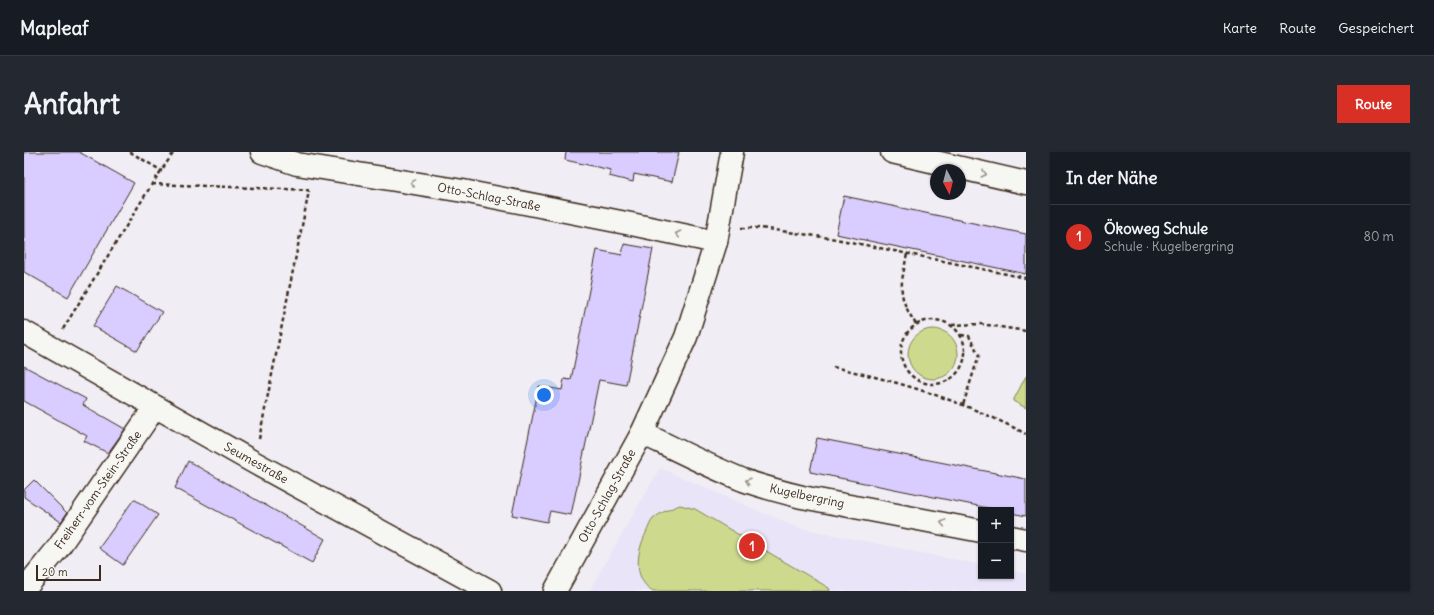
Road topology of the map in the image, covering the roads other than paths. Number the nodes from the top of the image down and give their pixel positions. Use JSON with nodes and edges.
{"nodes":[{"id":1,"x":262,"y":152,"type":"edge"},
{"id":2,"x":732,"y":152,"type":"edge"},
{"id":3,"x":892,"y":152,"type":"edge"},
{"id":4,"x":1026,"y":183,"type":"edge"},
{"id":5,"x":718,"y":235,"type":"junction"},
{"id":6,"x":24,"y":332,"type":"edge"},
{"id":7,"x":155,"y":407,"type":"junction"},
{"id":8,"x":642,"y":433,"type":"junction"},
{"id":9,"x":978,"y":530,"type":"edge"},
{"id":10,"x":1014,"y":538,"type":"edge"},
{"id":11,"x":1026,"y":540,"type":"edge"},
{"id":12,"x":24,"y":590,"type":"edge"},
{"id":13,"x":490,"y":591,"type":"edge"},
{"id":14,"x":555,"y":591,"type":"edge"}],
"edges":[{"from":5,"to":1,"type":"street","name":"Otto-Schlag-Straße","one_way":true},
{"from":2,"to":5,"type":"street","name":"Otto-Schlag-Straße"},
{"from":3,"to":4,"type":"street","one_way":true},
{"from":5,"to":8,"type":"street","name":"Otto-Schlag-Straße"},
{"from":6,"to":7,"type":"street","name":"Seumestraße"},
{"from":7,"to":12,"type":"street","name":"Freiherr-vom-Stein-Straße"},
{"from":7,"to":13,"type":"street","name":"Seumestraße"},
{"from":9,"to":8,"type":"street","name":"Kugelbergring","one_way":true},
{"from":8,"to":14,"type":"street","name":"Otto-Schlag-Straße"},
{"from":10,"to":11,"type":"street"}]}
